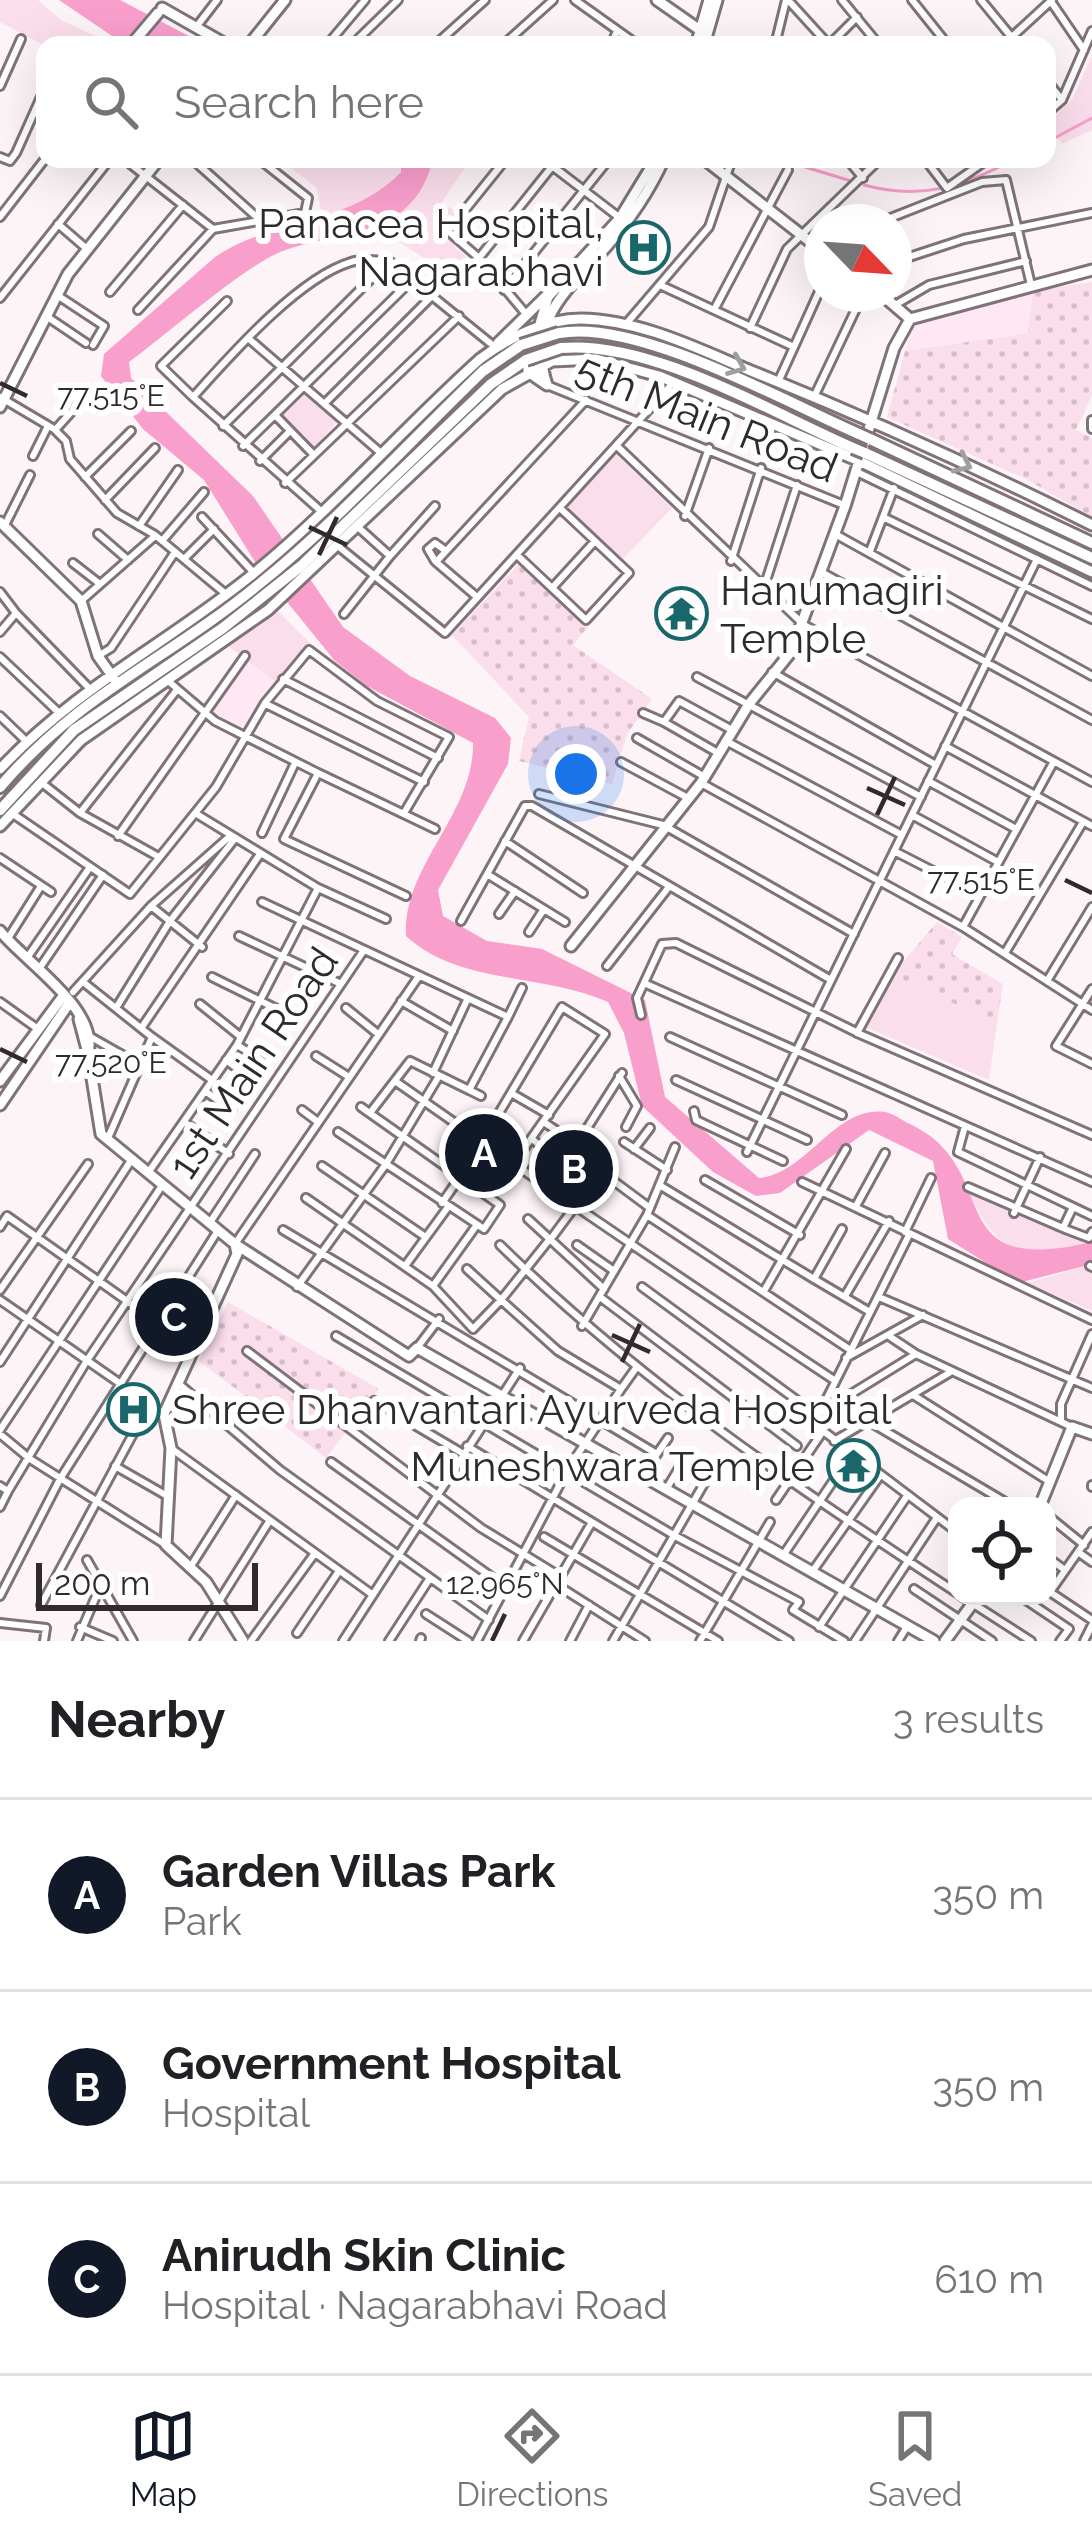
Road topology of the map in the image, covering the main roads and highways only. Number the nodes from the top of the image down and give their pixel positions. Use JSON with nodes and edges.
{"nodes":[{"id":1,"x":1092,"y":543,"type":"edge"},
{"id":2,"x":1092,"y":558,"type":"edge"},
{"id":3,"x":259,"y":581,"type":"junction"},
{"id":4,"x":0,"y":787,"type":"edge"},
{"id":5,"x":6,"y":811,"type":"edge"}],
"edges":[{"from":1,"to":3,"type":"highway","bridge":true},
{"from":2,"to":3,"type":"highway","bridge":true},
{"from":3,"to":4,"type":"highway"},
{"from":3,"to":5,"type":"highway"}]}
